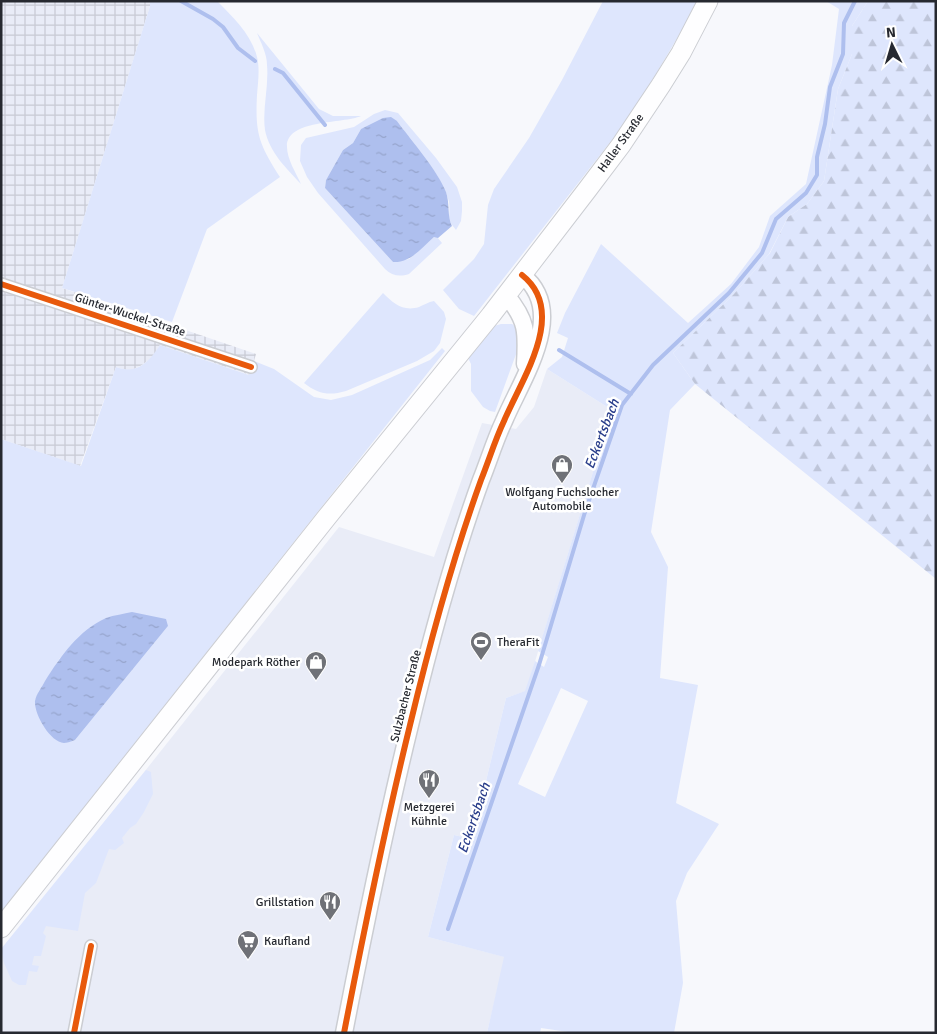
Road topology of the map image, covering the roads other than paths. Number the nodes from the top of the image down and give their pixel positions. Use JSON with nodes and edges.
{"nodes":[{"id":1,"x":708,"y":1,"type":"edge"},
{"id":2,"x":522,"y":275,"type":"junction"},
{"id":3,"x":1,"y":284,"type":"edge"},
{"id":4,"x":506,"y":295,"type":"junction"},
{"id":5,"x":251,"y":367,"type":"dead end"},
{"id":6,"x":524,"y":376,"type":"junction"},
{"id":7,"x":1,"y":928,"type":"edge"},
{"id":8,"x":91,"y":946,"type":"dead end"},
{"id":9,"x":74,"y":1033,"type":"edge"},
{"id":10,"x":344,"y":1033,"type":"edge"}],
"edges":[{"from":1,"to":2,"type":"main road","name":"Haller Straße"},
{"from":2,"to":4,"type":"main road","name":"Haller Straße"},
{"from":2,"to":6,"type":"street","name":"Sulzbacher Straße"},
{"from":3,"to":5,"type":"street","name":"Günter-Wuckel-Straße"},
{"from":4,"to":6,"type":"street"},
{"from":4,"to":7,"type":"main road","name":"Haller Straße"},
{"from":6,"to":10,"type":"street","name":"Sulzbacher Straße"},
{"from":8,"to":9,"type":"street"}]}
